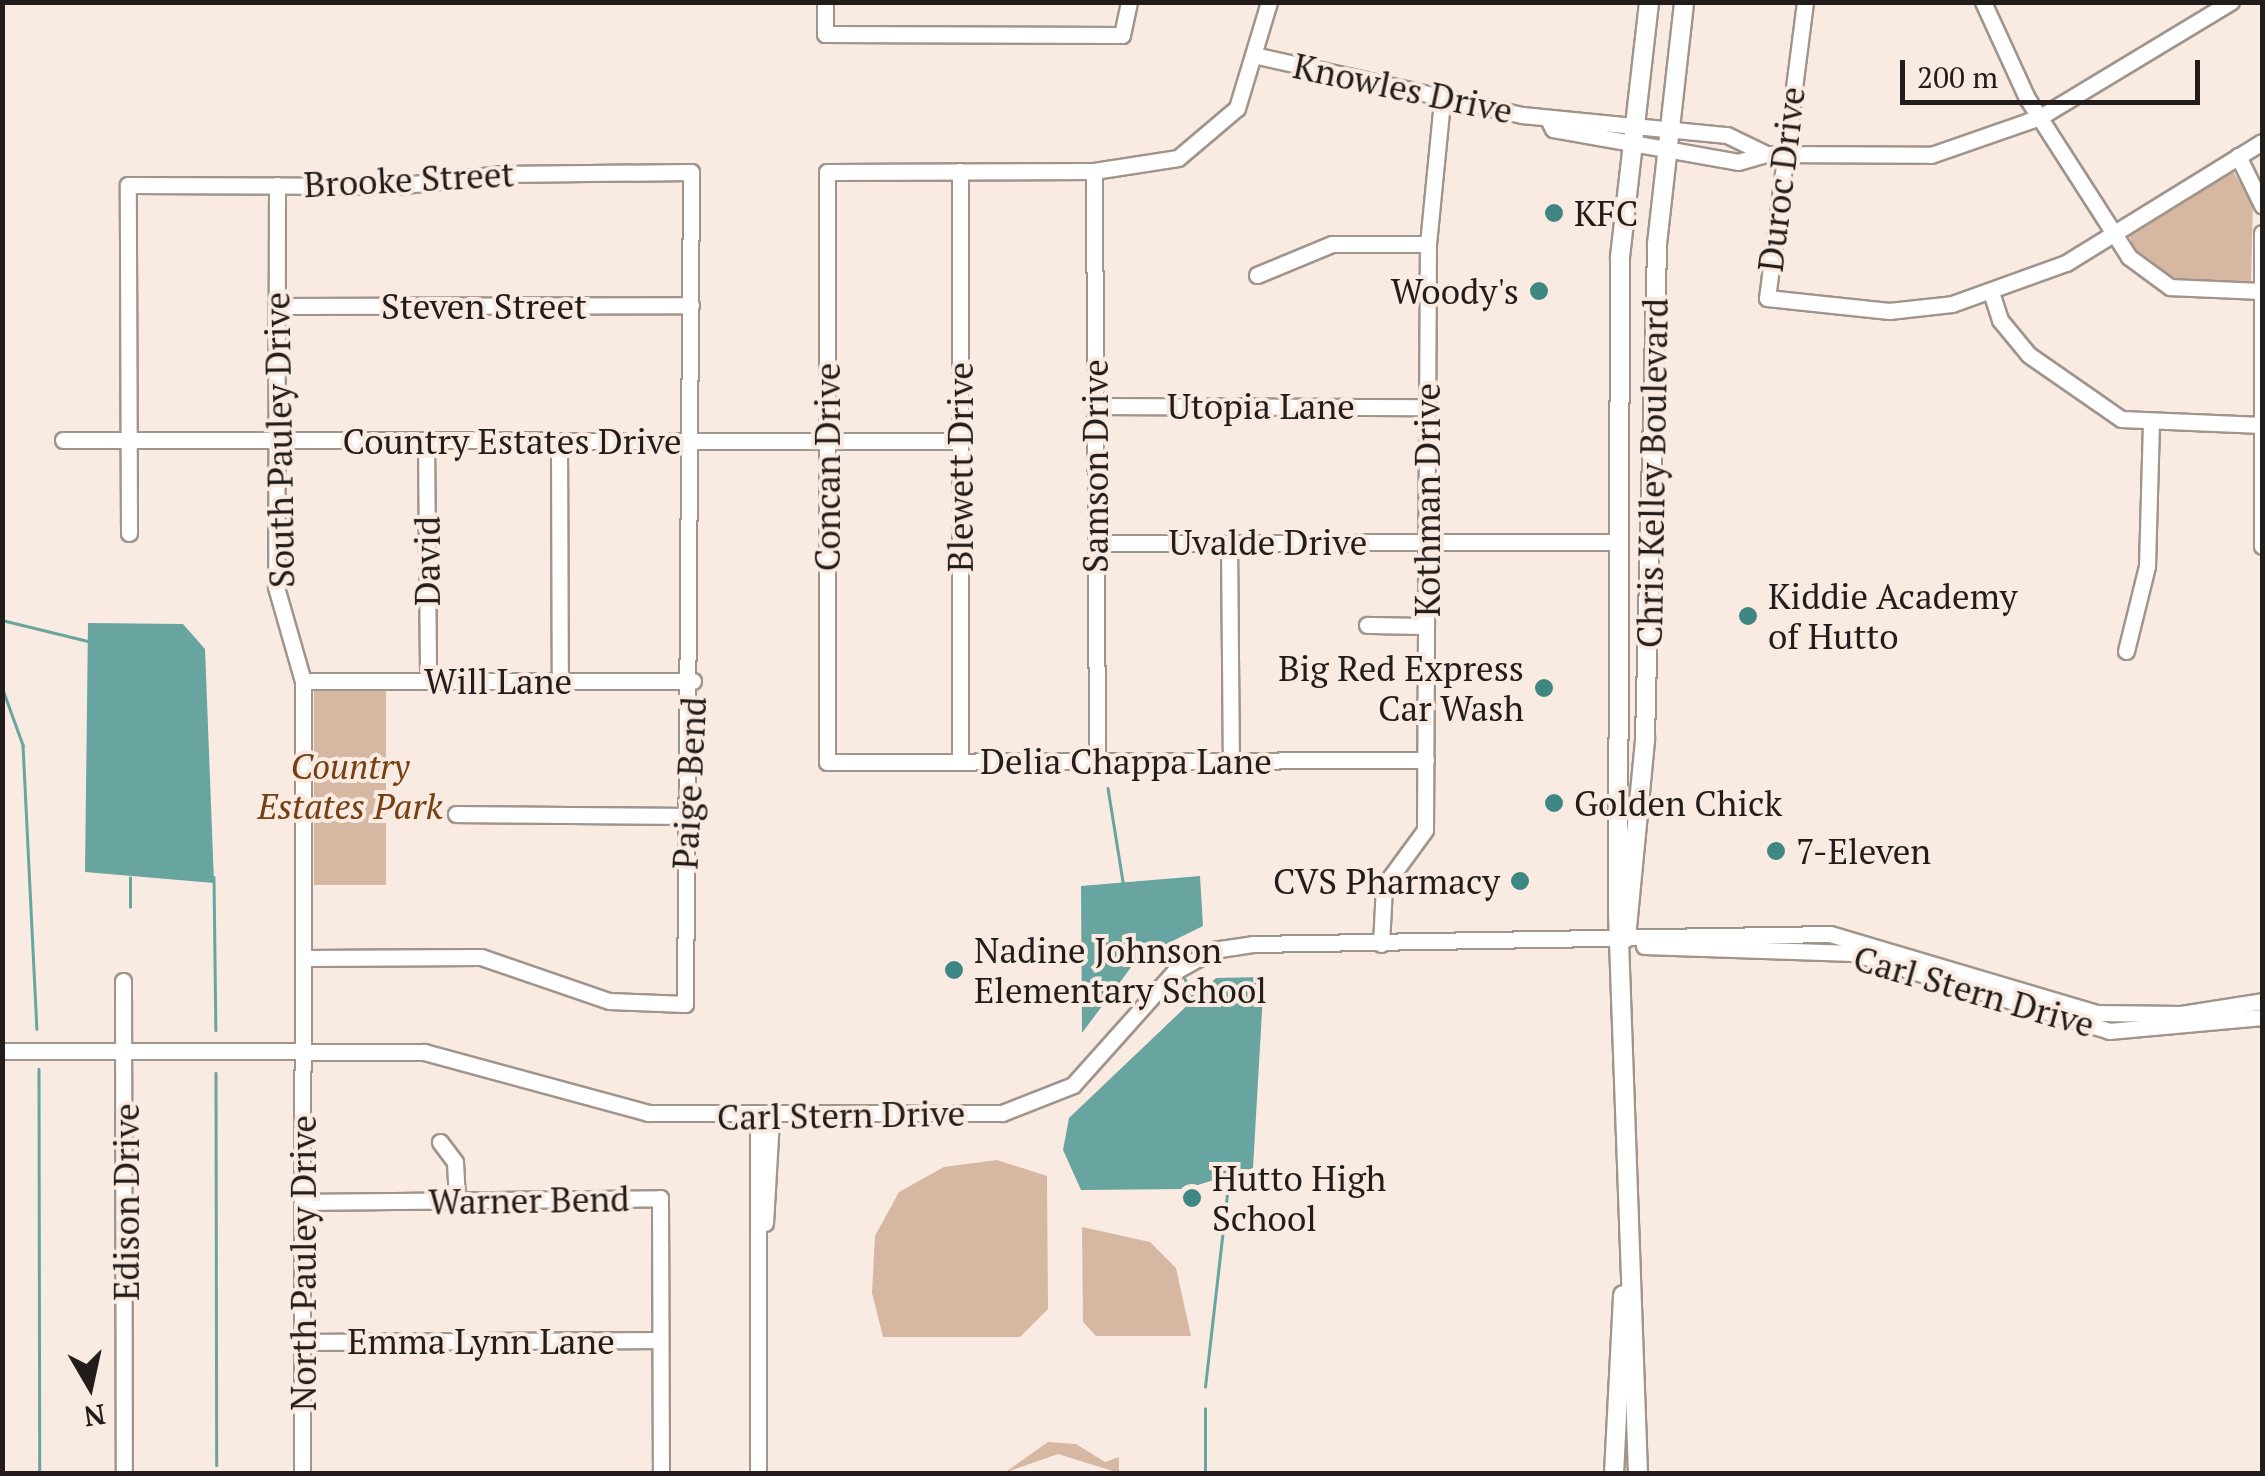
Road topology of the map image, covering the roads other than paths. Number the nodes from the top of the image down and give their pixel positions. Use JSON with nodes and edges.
{"nodes":[{"id":1,"x":825,"y":2,"type":"edge"},
{"id":2,"x":1130,"y":2,"type":"edge"},
{"id":3,"x":1269,"y":2,"type":"edge"},
{"id":4,"x":1649,"y":2,"type":"edge"},
{"id":5,"x":1684,"y":2,"type":"edge"},
{"id":6,"x":1805,"y":2,"type":"edge"},
{"id":7,"x":1983,"y":2,"type":"edge"},
{"id":8,"x":2231,"y":2,"type":"edge"},
{"id":9,"x":1258,"y":56,"type":"junction"},
{"id":10,"x":1442,"y":100,"type":"junction"},
{"id":11,"x":2040,"y":118,"type":"junction"},
{"id":12,"x":1628,"y":136,"type":"junction"},
{"id":13,"x":1664,"y":142,"type":"junction"},
{"id":14,"x":2262,"y":142,"type":"edge"},
{"id":15,"x":1773,"y":154,"type":"junction"},
{"id":16,"x":2238,"y":156,"type":"junction"},
{"id":17,"x":1094,"y":171,"type":"junction"},
{"id":18,"x":692,"y":172,"type":"joint"},
{"id":19,"x":960,"y":172,"type":"junction"},
{"id":20,"x":277,"y":186,"type":"junction"},
{"id":21,"x":2262,"y":205,"type":"edge"},
{"id":22,"x":2262,"y":232,"type":"edge"},
{"id":23,"x":2115,"y":235,"type":"junction"},
{"id":24,"x":1428,"y":244,"type":"junction"},
{"id":25,"x":1257,"y":275,"type":"dead end"},
{"id":26,"x":2260,"y":291,"type":"junction"},
{"id":27,"x":1991,"y":292,"type":"junction"},
{"id":28,"x":691,"y":305,"type":"junction"},
{"id":29,"x":276,"y":306,"type":"junction"},
{"id":30,"x":1095,"y":406,"type":"junction"},
{"id":31,"x":1427,"y":407,"type":"junction"},
{"id":32,"x":2151,"y":425,"type":"junction"},
{"id":33,"x":2261,"y":425,"type":"edge"},
{"id":34,"x":63,"y":440,"type":"dead end"},
{"id":35,"x":128,"y":440,"type":"junction"},
{"id":36,"x":275,"y":440,"type":"junction"},
{"id":37,"x":426,"y":440,"type":"junction"},
{"id":38,"x":559,"y":441,"type":"junction"},
{"id":39,"x":693,"y":441,"type":"junction"},
{"id":40,"x":827,"y":441,"type":"junction"},
{"id":41,"x":960,"y":441,"type":"junction"},
{"id":42,"x":129,"y":533,"type":"dead end"},
{"id":43,"x":1229,"y":542,"type":"junction"},
{"id":44,"x":1426,"y":542,"type":"junction"},
{"id":45,"x":1620,"y":542,"type":"junction"},
{"id":46,"x":1096,"y":543,"type":"junction"},
{"id":47,"x":2262,"y":546,"type":"edge"},
{"id":48,"x":1367,"y":625,"type":"dead end"},
{"id":49,"x":1426,"y":626,"type":"junction"},
{"id":50,"x":2126,"y":651,"type":"dead end"},
{"id":51,"x":303,"y":680,"type":"junction"},
{"id":52,"x":428,"y":681,"type":"junction"},
{"id":53,"x":560,"y":681,"type":"junction"},
{"id":54,"x":693,"y":682,"type":"junction"},
{"id":55,"x":1426,"y":760,"type":"junction"},
{"id":56,"x":1097,"y":761,"type":"junction"},
{"id":57,"x":1231,"y":761,"type":"junction"},
{"id":58,"x":827,"y":762,"type":"joint"},
{"id":59,"x":960,"y":762,"type":"junction"},
{"id":60,"x":456,"y":814,"type":"dead end"},
{"id":61,"x":684,"y":816,"type":"junction"},
{"id":62,"x":1625,"y":942,"type":"junction"},
{"id":63,"x":1381,"y":944,"type":"junction"},
{"id":64,"x":304,"y":958,"type":"junction"},
{"id":65,"x":123,"y":981,"type":"dead end"},
{"id":66,"x":2262,"y":1000,"type":"edge"},
{"id":67,"x":2262,"y":1017,"type":"edge"},
{"id":68,"x":128,"y":1050,"type":"junction"},
{"id":69,"x":2,"y":1051,"type":"edge"},
{"id":70,"x":304,"y":1052,"type":"junction"},
{"id":71,"x":764,"y":1118,"type":"junction"},
{"id":72,"x":440,"y":1142,"type":"dead end"},
{"id":73,"x":457,"y":1201,"type":"junction"},
{"id":74,"x":303,"y":1202,"type":"junction"},
{"id":75,"x":1626,"y":1272,"type":"junction"},
{"id":76,"x":660,"y":1340,"type":"junction"},
{"id":77,"x":302,"y":1342,"type":"junction"},
{"id":78,"x":124,"y":1474,"type":"edge"},
{"id":79,"x":302,"y":1474,"type":"edge"},
{"id":80,"x":662,"y":1474,"type":"edge"},
{"id":81,"x":758,"y":1474,"type":"edge"},
{"id":82,"x":1614,"y":1474,"type":"edge"},
{"id":83,"x":1638,"y":1474,"type":"edge"}],
"edges":[{"from":1,"to":2,"type":"street"},
{"from":3,"to":9,"type":"street"},
{"from":4,"to":12,"type":"main road","name":"Chris Kelley Boulevard"},
{"from":5,"to":13,"type":"main road","name":"Chris Kelley Boulevard"},
{"from":6,"to":15,"type":"street","name":"Duroc Drive"},
{"from":7,"to":11,"type":"street"},
{"from":8,"to":11,"type":"street","name":"Knowles Drive"},
{"from":9,"to":10,"type":"street","name":"Knowles Drive"},
{"from":9,"to":17,"type":"street"},
{"from":10,"to":12,"type":"street","name":"Knowles Drive"},
{"from":10,"to":24,"type":"street","name":"Kothman Drive"},
{"from":11,"to":15,"type":"street","name":"Knowles Drive"},
{"from":11,"to":23,"type":"street"},
{"from":12,"to":13,"type":"street","name":"Knowles Drive"},
{"from":12,"to":45,"type":"main road","name":"Chris Kelley Boulevard"},
{"from":13,"to":15,"type":"street","name":"Knowles Drive"},
{"from":13,"to":15,"type":"street","name":"Knowles Drive"},
{"from":13,"to":62,"type":"main road","name":"Chris Kelley Boulevard"},
{"from":14,"to":16,"type":"street","name":"Duroc Drive"},
{"from":15,"to":27,"type":"street","name":"Duroc Drive"},
{"from":16,"to":21,"type":"street"},
{"from":16,"to":23,"type":"street","name":"Duroc Drive"},
{"from":17,"to":19,"type":"street"},
{"from":17,"to":30,"type":"street","name":"Samson Drive"},
{"from":18,"to":20,"type":"street","name":"Brooke Street"},
{"from":18,"to":28,"type":"street","name":"Paige Bend"},
{"from":19,"to":40,"type":"street","name":"Concan Drive"},
{"from":19,"to":41,"type":"street","name":"Blewett Drive"},
{"from":20,"to":29,"type":"street","name":"South Pauley Drive"},
{"from":20,"to":35,"type":"street","name":"Brooke Street"},
{"from":22,"to":26,"type":"street"},
{"from":23,"to":26,"type":"street"},
{"from":23,"to":27,"type":"street","name":"Duroc Drive"},
{"from":24,"to":25,"type":"street"},
{"from":24,"to":31,"type":"street","name":"Kothman Drive"},
{"from":26,"to":33,"type":"street"},
{"from":27,"to":32,"type":"street"},
{"from":28,"to":29,"type":"street","name":"Steven Street"},
{"from":28,"to":39,"type":"street","name":"Paige Bend"},
{"from":29,"to":36,"type":"street","name":"South Pauley Drive"},
{"from":30,"to":31,"type":"street","name":"Utopia Lane"},
{"from":30,"to":46,"type":"street","name":"Samson Drive"},
{"from":31,"to":44,"type":"street","name":"Kothman Drive"},
{"from":32,"to":33,"type":"street"},
{"from":32,"to":50,"type":"street"},
{"from":33,"to":47,"type":"street"},
{"from":34,"to":35,"type":"street","name":"Country Estates Drive"},
{"from":35,"to":36,"type":"street","name":"Country Estates Drive"},
{"from":35,"to":42,"type":"street"},
{"from":36,"to":37,"type":"street","name":"Country Estates Drive"},
{"from":36,"to":51,"type":"street","name":"South Pauley Drive"},
{"from":37,"to":38,"type":"street","name":"Country Estates Drive"},
{"from":37,"to":52,"type":"street","name":"David"},
{"from":38,"to":39,"type":"street","name":"Country Estates Drive"},
{"from":38,"to":53,"type":"street"},
{"from":39,"to":40,"type":"street","name":"Country Estates Drive"},
{"from":39,"to":54,"type":"street","name":"Paige Bend"},
{"from":40,"to":41,"type":"street","name":"Country Estates Drive"},
{"from":40,"to":58,"type":"street","name":"Concan Drive"},
{"from":41,"to":59,"type":"street","name":"Blewett Drive"},
{"from":43,"to":44,"type":"street","name":"Uvalde Drive"},
{"from":43,"to":46,"type":"street","name":"Uvalde Drive"},
{"from":43,"to":57,"type":"street"},
{"from":44,"to":45,"type":"street","name":"Uvalde Drive"},
{"from":44,"to":49,"type":"street","name":"Kothman Drive"},
{"from":45,"to":62,"type":"main road","name":"Chris Kelley Boulevard"},
{"from":46,"to":56,"type":"street","name":"Samson Drive"},
{"from":48,"to":49,"type":"street"},
{"from":49,"to":55,"type":"street","name":"Kothman Drive"},
{"from":51,"to":52,"type":"street","name":"Will Lane"},
{"from":51,"to":64,"type":"street","name":"South Pauley Drive"},
{"from":52,"to":53,"type":"street","name":"Will Lane"},
{"from":53,"to":54,"type":"street","name":"Will Lane"},
{"from":54,"to":61,"type":"street","name":"Paige Bend"},
{"from":55,"to":57,"type":"street","name":"Delia Chappa Lane"},
{"from":55,"to":63,"type":"street","name":"Kothman Drive"},
{"from":56,"to":57,"type":"street","name":"Delia Chappa Lane"},
{"from":56,"to":59,"type":"street","name":"Delia Chappa Lane"},
{"from":58,"to":59,"type":"street","name":"Delia Chappa Lane"},
{"from":60,"to":61,"type":"street"},
{"from":61,"to":64,"type":"street","name":"Paige Bend"},
{"from":62,"to":63,"type":"street","name":"Carl Stern Drive"},
{"from":62,"to":66,"type":"street","name":"Carl Stern Drive"},
{"from":62,"to":67,"type":"street","name":"Carl Stern Drive"},
{"from":62,"to":75,"type":"main road","name":"Chris Kelley Boulevard"},
{"from":63,"to":71,"type":"street","name":"Carl Stern Drive"},
{"from":64,"to":70,"type":"street","name":"South Pauley Drive"},
{"from":65,"to":68,"type":"street","name":"Edison Drive"},
{"from":68,"to":69,"type":"street","name":"Carl Stern Drive"},
{"from":68,"to":70,"type":"street","name":"Carl Stern Drive"},
{"from":68,"to":78,"type":"street","name":"Edison Drive"},
{"from":70,"to":71,"type":"street","name":"Carl Stern Drive"},
{"from":70,"to":74,"type":"street","name":"North Pauley Drive"},
{"from":71,"to":81,"type":"street"},
{"from":72,"to":73,"type":"street"},
{"from":73,"to":74,"type":"street","name":"Warner Bend"},
{"from":73,"to":76,"type":"street","name":"Warner Bend"},
{"from":74,"to":77,"type":"street","name":"North Pauley Drive"},
{"from":75,"to":82,"type":"main road","name":"Chris Kelley Boulevard"},
{"from":75,"to":83,"type":"main road","name":"Chris Kelley Boulevard"},
{"from":76,"to":77,"type":"street","name":"Emma Lynn Lane"},
{"from":76,"to":80,"type":"street","name":"Warner Bend"},
{"from":77,"to":79,"type":"street","name":"North Pauley Drive"}]}
